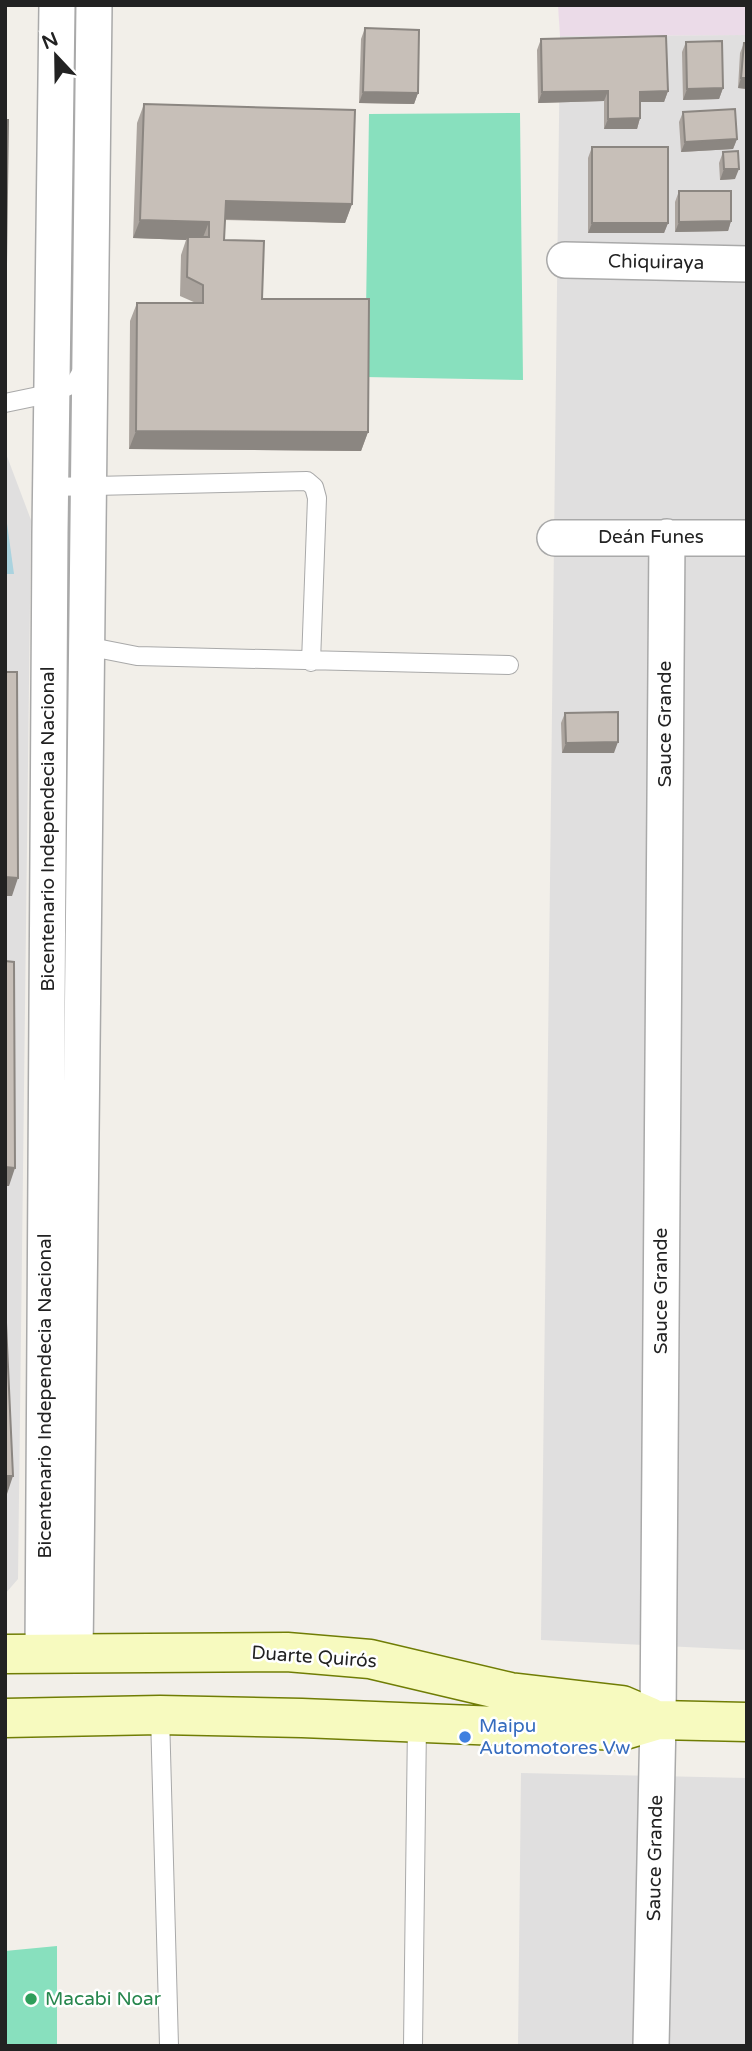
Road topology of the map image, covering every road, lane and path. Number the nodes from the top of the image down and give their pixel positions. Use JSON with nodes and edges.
{"nodes":[{"id":1,"x":57,"y":5,"type":"edge"},
{"id":2,"x":94,"y":5,"type":"edge"},
{"id":3,"x":565,"y":260,"type":"dead end"},
{"id":4,"x":747,"y":264,"type":"edge"},
{"id":5,"x":90,"y":357,"type":"junction"},
{"id":6,"x":53,"y":393,"type":"junction"},
{"id":7,"x":5,"y":403,"type":"edge"},
{"id":8,"x":51,"y":487,"type":"junction"},
{"id":9,"x":88,"y":487,"type":"junction"},
{"id":10,"x":50,"y":533,"type":"junction"},
{"id":11,"x":667,"y":537,"type":"junction"},
{"id":12,"x":555,"y":538,"type":"dead end"},
{"id":13,"x":747,"y":538,"type":"edge"},
{"id":14,"x":86,"y":646,"type":"junction"},
{"id":15,"x":312,"y":662,"type":"junction"},
{"id":16,"x":509,"y":665,"type":"dead end"},
{"id":17,"x":59,"y":1653,"type":"junction"},
{"id":18,"x":5,"y":1654,"type":"edge"},
{"id":19,"x":160,"y":1715,"type":"junction"},
{"id":20,"x":5,"y":1718,"type":"edge"},
{"id":21,"x":658,"y":1720,"type":"junction"},
{"id":22,"x":747,"y":1722,"type":"edge"},
{"id":23,"x":417,"y":1723,"type":"junction"},
{"id":24,"x":169,"y":2046,"type":"edge"},
{"id":25,"x":413,"y":2046,"type":"edge"},
{"id":26,"x":651,"y":2046,"type":"edge"}],
"edges":[{"from":1,"to":6,"type":"street","name":"Bicentenario Independecia Nacional"},
{"from":2,"to":5,"type":"street","name":"Bicentenario Independecia Nacional"},
{"from":3,"to":4,"type":"street","name":"Chiquiraya"},
{"from":5,"to":6,"type":"lane"},
{"from":5,"to":9,"type":"street","name":"Bicentenario Independecia Nacional"},
{"from":6,"to":7,"type":"lane"},
{"from":6,"to":8,"type":"street","name":"Bicentenario Independecia Nacional"},
{"from":8,"to":9,"type":"lane"},
{"from":8,"to":10,"type":"street","name":"Bicentenario Independecia Nacional"},
{"from":9,"to":14,"type":"street","name":"Bicentenario Independecia Nacional"},
{"from":9,"to":15,"type":"lane"},
{"from":10,"to":14,"type":"street"},
{"from":10,"to":17,"type":"street","name":"Bicentenario Independecia Nacional"},
{"from":11,"to":12,"type":"street","name":"Deán Funes"},
{"from":11,"to":13,"type":"street","name":"Deán Funes"},
{"from":11,"to":21,"type":"street","name":"Sauce Grande"},
{"from":14,"to":15,"type":"lane"},
{"from":14,"to":17,"type":"street","name":"Bicentenario Independecia Nacional"},
{"from":15,"to":16,"type":"lane"},
{"from":17,"to":18,"type":"main road","name":"Duarte Quirós"},
{"from":17,"to":21,"type":"main road","name":"Duarte Quirós"},
{"from":19,"to":20,"type":"main road","name":"Duarte Quirós"},
{"from":19,"to":23,"type":"main road","name":"Duarte Quirós"},
{"from":19,"to":24,"type":"lane"},
{"from":21,"to":22,"type":"main road","name":"Duarte Quirós"},
{"from":21,"to":23,"type":"main road","name":"Duarte Quirós"},
{"from":21,"to":26,"type":"street","name":"Sauce Grande"},
{"from":23,"to":25,"type":"lane"}]}
